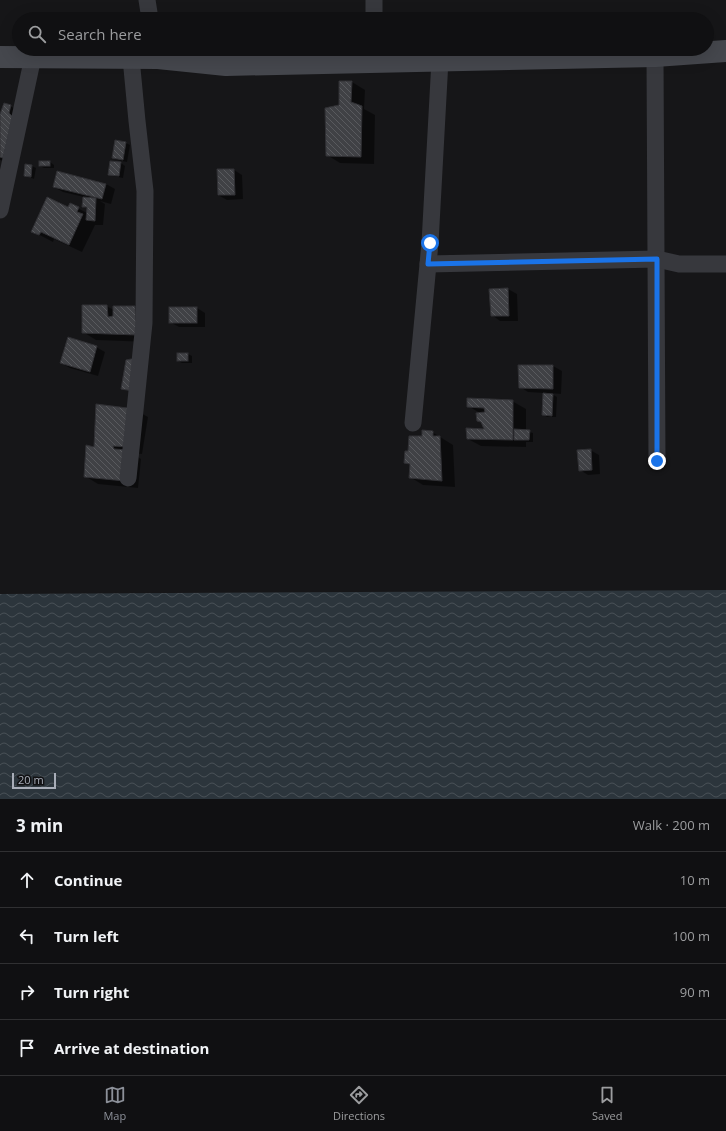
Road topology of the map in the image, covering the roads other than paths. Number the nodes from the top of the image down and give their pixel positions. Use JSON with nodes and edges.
{"nodes":[{"id":1,"x":147,"y":0,"type":"edge"},
{"id":2,"x":374,"y":0,"type":"edge"},
{"id":3,"x":149,"y":12,"type":"edge"},
{"id":4,"x":374,"y":12,"type":"edge"},
{"id":5,"x":726,"y":52,"type":"edge"},
{"id":6,"x":714,"y":53,"type":"edge"},
{"id":7,"x":142,"y":56,"type":"edge"},
{"id":8,"x":174,"y":56,"type":"edge"},
{"id":9,"x":361,"y":56,"type":"edge"},
{"id":10,"x":389,"y":56,"type":"edge"},
{"id":11,"x":655,"y":56,"type":"joint"},
{"id":12,"x":0,"y":57,"type":"edge"},
{"id":13,"x":33,"y":57,"type":"junction"},
{"id":14,"x":132,"y":58,"type":"junction"},
{"id":15,"x":440,"y":60,"type":"junction"},
{"id":16,"x":0,"y":210,"type":"edge"},
{"id":17,"x":657,"y":259,"type":"junction"},
{"id":18,"x":428,"y":264,"type":"junction"},
{"id":19,"x":726,"y":264,"type":"edge"},
{"id":20,"x":413,"y":423,"type":"dead end"},
{"id":21,"x":657,"y":461,"type":"dead end"},
{"id":22,"x":128,"y":478,"type":"dead end"}],
"edges":[{"from":1,"to":3,"type":"street"},
{"from":2,"to":4,"type":"street"},
{"from":5,"to":6,"type":"main road"},
{"from":7,"to":14,"type":"main road"},
{"from":8,"to":9,"type":"main road"},
{"from":10,"to":15,"type":"main road"},
{"from":11,"to":15,"type":"main road"},
{"from":11,"to":17,"type":"street"},
{"from":12,"to":13,"type":"main road"},
{"from":13,"to":14,"type":"main road"},
{"from":13,"to":16,"type":"street"},
{"from":14,"to":22,"type":"street"},
{"from":15,"to":18,"type":"street"},
{"from":17,"to":18,"type":"street"},
{"from":17,"to":19,"type":"street"},
{"from":17,"to":21,"type":"street"},
{"from":18,"to":20,"type":"street"}]}
